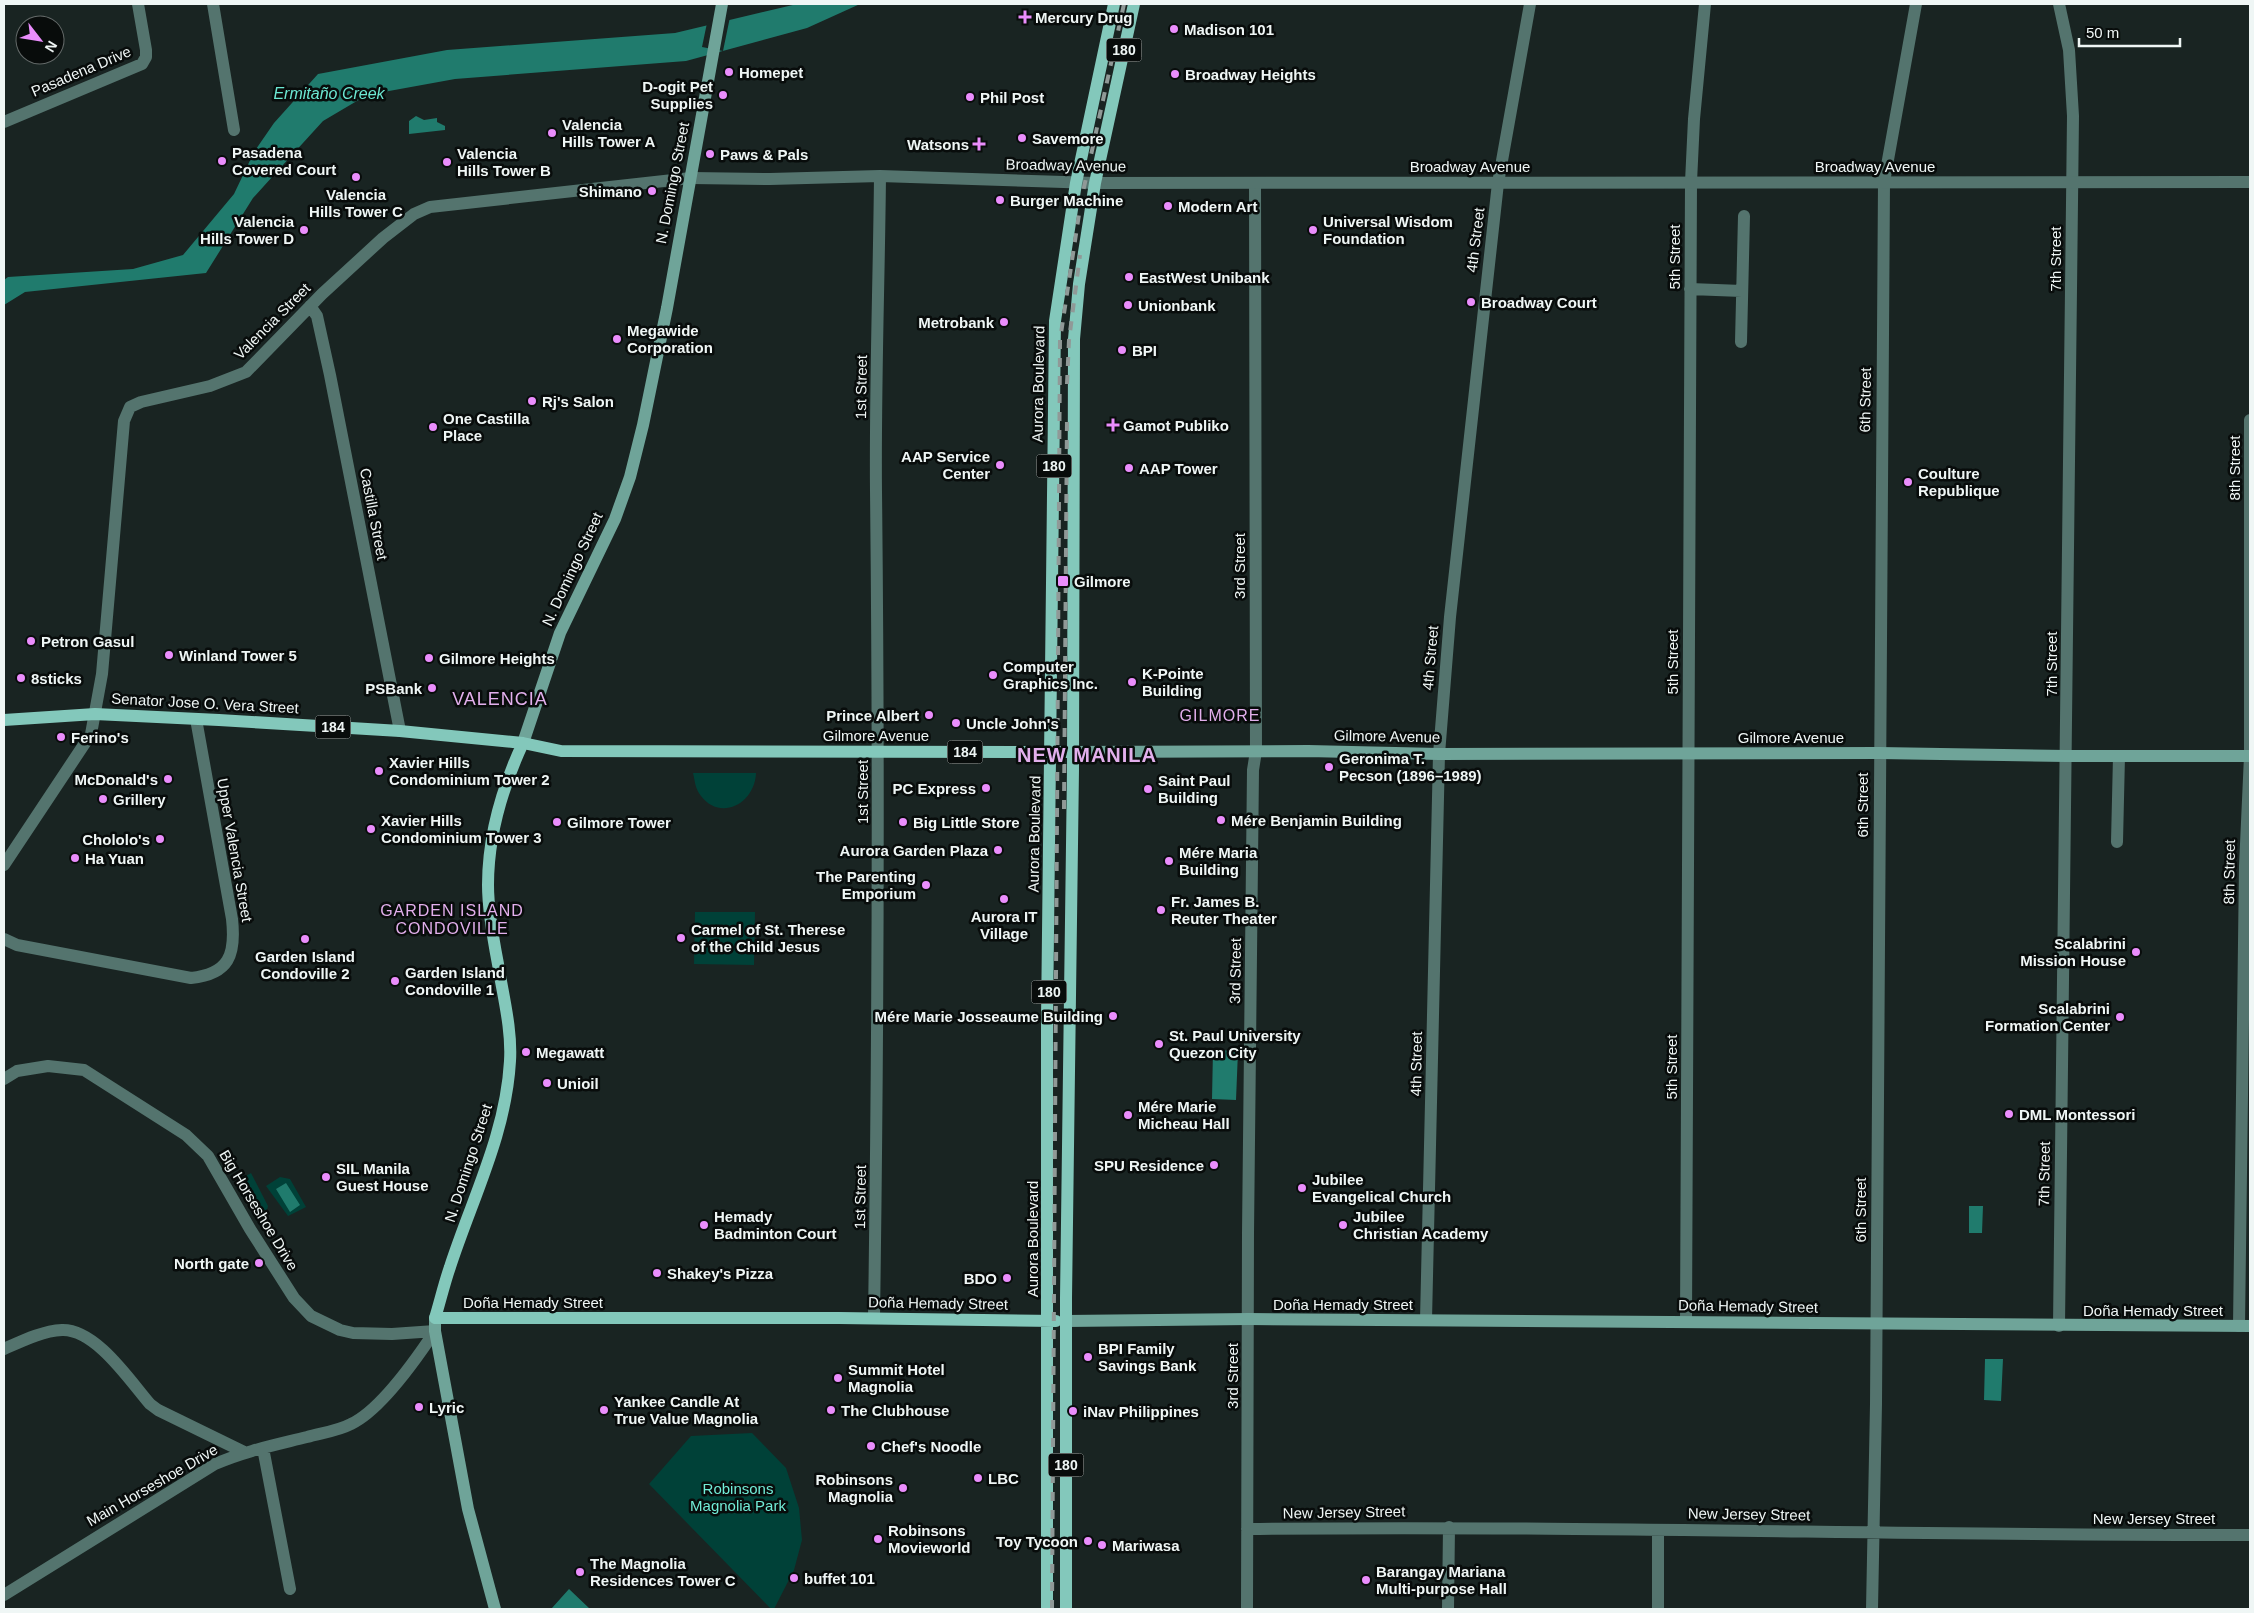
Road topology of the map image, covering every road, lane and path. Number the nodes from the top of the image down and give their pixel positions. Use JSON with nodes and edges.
{"nodes":[{"id":1,"x":138,"y":4,"type":"edge"},
{"id":2,"x":213,"y":4,"type":"edge"},
{"id":3,"x":722,"y":4,"type":"edge"},
{"id":4,"x":1114,"y":4,"type":"edge"},
{"id":5,"x":1134,"y":4,"type":"edge"},
{"id":6,"x":1530,"y":4,"type":"edge"},
{"id":7,"x":1705,"y":4,"type":"edge"},
{"id":8,"x":1916,"y":4,"type":"edge"},
{"id":9,"x":2059,"y":4,"type":"edge"},
{"id":10,"x":4,"y":122,"type":"edge"},
{"id":11,"x":234,"y":130,"type":"dead end"},
{"id":12,"x":880,"y":176,"type":"junction"},
{"id":13,"x":691,"y":178,"type":"junction"},
{"id":14,"x":2072,"y":181,"type":"junction"},
{"id":15,"x":1691,"y":182,"type":"junction"},
{"id":16,"x":1884,"y":182,"type":"junction"},
{"id":17,"x":2250,"y":182,"type":"edge"},
{"id":18,"x":1076,"y":183,"type":"junction"},
{"id":19,"x":1095,"y":183,"type":"junction"},
{"id":20,"x":1255,"y":183,"type":"junction"},
{"id":21,"x":1498,"y":183,"type":"junction"},
{"id":22,"x":1744,"y":216,"type":"dead end"},
{"id":23,"x":1690,"y":288,"type":"junction"},
{"id":24,"x":1742,"y":291,"type":"junction"},
{"id":25,"x":310,"y":306,"type":"junction"},
{"id":26,"x":1741,"y":342,"type":"dead end"},
{"id":27,"x":2250,"y":420,"type":"edge"},
{"id":28,"x":95,"y":714,"type":"junction"},
{"id":29,"x":196,"y":719,"type":"junction"},
{"id":30,"x":4,"y":720,"type":"edge"},
{"id":31,"x":400,"y":731,"type":"junction"},
{"id":32,"x":523,"y":743,"type":"junction"},
{"id":33,"x":879,"y":751,"type":"junction"},
{"id":34,"x":1256,"y":751,"type":"junction"},
{"id":35,"x":1051,"y":752,"type":"junction"},
{"id":36,"x":1072,"y":752,"type":"junction"},
{"id":37,"x":1879,"y":753,"type":"junction"},
{"id":38,"x":1438,"y":754,"type":"junction"},
{"id":39,"x":1687,"y":754,"type":"junction"},
{"id":40,"x":2066,"y":756,"type":"junction"},
{"id":41,"x":2119,"y":756,"type":"junction"},
{"id":42,"x":2250,"y":756,"type":"edge"},
{"id":43,"x":2117,"y":842,"type":"dead end"},
{"id":44,"x":4,"y":865,"type":"edge"},
{"id":45,"x":4,"y":939,"type":"edge"},
{"id":46,"x":4,"y":1078,"type":"edge"},
{"id":47,"x":874,"y":1318,"type":"junction"},
{"id":48,"x":1249,"y":1319,"type":"junction"},
{"id":49,"x":1048,"y":1320,"type":"junction"},
{"id":50,"x":1426,"y":1320,"type":"junction"},
{"id":51,"x":1066,"y":1322,"type":"junction"},
{"id":52,"x":1686,"y":1322,"type":"junction"},
{"id":53,"x":1875,"y":1323,"type":"junction"},
{"id":54,"x":435,"y":1325,"type":"junction"},
{"id":55,"x":2059,"y":1326,"type":"junction"},
{"id":56,"x":2245,"y":1326,"type":"edge"},
{"id":57,"x":4,"y":1349,"type":"edge"},
{"id":58,"x":263,"y":1448,"type":"junction"},
{"id":59,"x":244,"y":1452,"type":"junction"},
{"id":60,"x":1449,"y":1527,"type":"junction"},
{"id":61,"x":1247,"y":1529,"type":"junction"},
{"id":62,"x":1658,"y":1530,"type":"junction"},
{"id":63,"x":1874,"y":1532,"type":"junction"},
{"id":64,"x":2250,"y":1535,"type":"edge"},
{"id":65,"x":290,"y":1589,"type":"dead end"},
{"id":66,"x":4,"y":1595,"type":"edge"},
{"id":67,"x":495,"y":1609,"type":"edge"},
{"id":68,"x":1046,"y":1609,"type":"edge"},
{"id":69,"x":1066,"y":1609,"type":"edge"},
{"id":70,"x":1248,"y":1609,"type":"edge"},
{"id":71,"x":1448,"y":1609,"type":"edge"},
{"id":72,"x":1658,"y":1609,"type":"edge"},
{"id":73,"x":1872,"y":1609,"type":"edge"}],
"edges":[{"from":1,"to":10,"type":"street","name":"Pasadena Drive"},
{"from":2,"to":11,"type":"street"},
{"from":3,"to":13,"type":"main road","name":"N. Domingo Street"},
{"from":4,"to":18,"type":"main road","name":"Aurora Boulevard","number":"180"},
{"from":5,"to":19,"type":"main road","number":"180"},
{"from":6,"to":21,"type":"street","name":"4th Street"},
{"from":7,"to":15,"type":"street","name":"5th Street"},
{"from":8,"to":16,"type":"street","name":"6th Street"},
{"from":9,"to":14,"type":"street","name":"7th Street"},
{"from":12,"to":13,"type":"street","name":"Broadway Avenue"},
{"from":12,"to":18,"type":"street","name":"Broadway Avenue"},
{"from":12,"to":33,"type":"street","name":"1st Street"},
{"from":13,"to":25,"type":"street","name":"Valencia Street"},
{"from":13,"to":32,"type":"main road","name":"N. Domingo Street"},
{"from":14,"to":16,"type":"street","name":"Broadway Avenue"},
{"from":14,"to":17,"type":"street","name":"Broadway Avenue"},
{"from":14,"to":40,"type":"street","name":"7th Street"},
{"from":15,"to":16,"type":"street","name":"Broadway Avenue"},
{"from":15,"to":21,"type":"street","name":"Broadway Avenue"},
{"from":15,"to":23,"type":"street","name":"5th Street"},
{"from":16,"to":37,"type":"street","name":"6th Street"},
{"from":18,"to":19,"type":"street","name":"Broadway Avenue"},
{"from":18,"to":35,"type":"main road","name":"Aurora Boulevard","number":"180"},
{"from":19,"to":20,"type":"street","name":"Broadway Avenue"},
{"from":19,"to":36,"type":"main road","number":"180"},
{"from":20,"to":21,"type":"street","name":"Broadway Avenue"},
{"from":20,"to":34,"type":"street","name":"3rd Street"},
{"from":21,"to":38,"type":"street","name":"4th Street"},
{"from":22,"to":24,"type":"street"},
{"from":23,"to":24,"type":"street"},
{"from":23,"to":39,"type":"street","name":"5th Street"},
{"from":24,"to":26,"type":"street"},
{"from":25,"to":28,"type":"street","name":"Valencia Street"},
{"from":25,"to":31,"type":"street","name":"Castilla Street"},
{"from":27,"to":42,"type":"street","name":"8th Street"},
{"from":28,"to":29,"type":"main road","name":"Senator Jose O. Vera Street","number":"184"},
{"from":28,"to":30,"type":"main road","name":"Senator Jose O. Vera Street","number":"184"},
{"from":28,"to":44,"type":"street"},
{"from":29,"to":31,"type":"main road","name":"Senator Jose O. Vera Street","number":"184"},
{"from":29,"to":45,"type":"street","name":"Upper Valencia Street"},
{"from":31,"to":32,"type":"main road","name":"Senator Jose O. Vera Street","number":"184"},
{"from":32,"to":33,"type":"main road","name":"Gilmore Avenue","number":"184"},
{"from":32,"to":54,"type":"main road","name":"N. Domingo Street"},
{"from":33,"to":35,"type":"main road","name":"Gilmore Avenue","number":"184"},
{"from":33,"to":47,"type":"street","name":"1st Street"},
{"from":34,"to":36,"type":"main road","name":"Gilmore Avenue"},
{"from":34,"to":38,"type":"main road","name":"Gilmore Avenue"},
{"from":34,"to":48,"type":"street","name":"3rd Street"},
{"from":35,"to":36,"type":"main road","name":"Gilmore Avenue","number":"184"},
{"from":35,"to":49,"type":"main road","name":"Aurora Boulevard","number":"180"},
{"from":36,"to":51,"type":"main road","number":"180"},
{"from":37,"to":39,"type":"main road","name":"Gilmore Avenue"},
{"from":37,"to":40,"type":"main road","name":"Gilmore Avenue"},
{"from":37,"to":53,"type":"street","name":"6th Street"},
{"from":38,"to":39,"type":"main road","name":"Gilmore Avenue"},
{"from":38,"to":50,"type":"street","name":"4th Street"},
{"from":39,"to":52,"type":"street","name":"5th Street"},
{"from":40,"to":41,"type":"main road","name":"Gilmore Avenue"},
{"from":40,"to":55,"type":"street","name":"7th Street"},
{"from":41,"to":42,"type":"main road","name":"Gilmore Avenue"},
{"from":41,"to":43,"type":"street"},
{"from":42,"to":56,"type":"street","name":"8th Street"},
{"from":46,"to":54,"type":"street","name":"Big Horseshoe Drive"},
{"from":47,"to":49,"type":"main road","name":"Doña Hemady Street"},
{"from":47,"to":54,"type":"main road","name":"Doña Hemady Street"},
{"from":48,"to":50,"type":"main road","name":"Doña Hemady Street"},
{"from":48,"to":51,"type":"main road","name":"Doña Hemady Street"},
{"from":48,"to":61,"type":"street","name":"3rd Street"},
{"from":49,"to":51,"type":"main road","name":"Doña Hemady Street"},
{"from":49,"to":68,"type":"main road","name":"Aurora Boulevard","number":"180"},
{"from":50,"to":52,"type":"main road","name":"Doña Hemady Street"},
{"from":51,"to":69,"type":"main road","number":"180"},
{"from":52,"to":53,"type":"main road","name":"Doña Hemady Street"},
{"from":53,"to":55,"type":"main road","name":"Doña Hemady Street"},
{"from":53,"to":63,"type":"street","name":"6th Street"},
{"from":54,"to":58,"type":"street","name":"Main Horseshoe Drive"},
{"from":54,"to":67,"type":"main road","name":"N. Domingo Street"},
{"from":55,"to":56,"type":"main road","name":"Doña Hemady Street"},
{"from":57,"to":59,"type":"street"},
{"from":58,"to":59,"type":"street","name":"Main Horseshoe Drive"},
{"from":58,"to":65,"type":"street"},
{"from":59,"to":66,"type":"street","name":"Main Horseshoe Drive"},
{"from":60,"to":61,"type":"street","name":"New Jersey Street"},
{"from":60,"to":62,"type":"street","name":"New Jersey Street"},
{"from":60,"to":71,"type":"street"},
{"from":61,"to":70,"type":"street","name":"3rd Street"},
{"from":62,"to":63,"type":"street","name":"New Jersey Street"},
{"from":62,"to":72,"type":"street"},
{"from":63,"to":64,"type":"street","name":"New Jersey Street"},
{"from":63,"to":73,"type":"street","name":"6th Street"}]}
